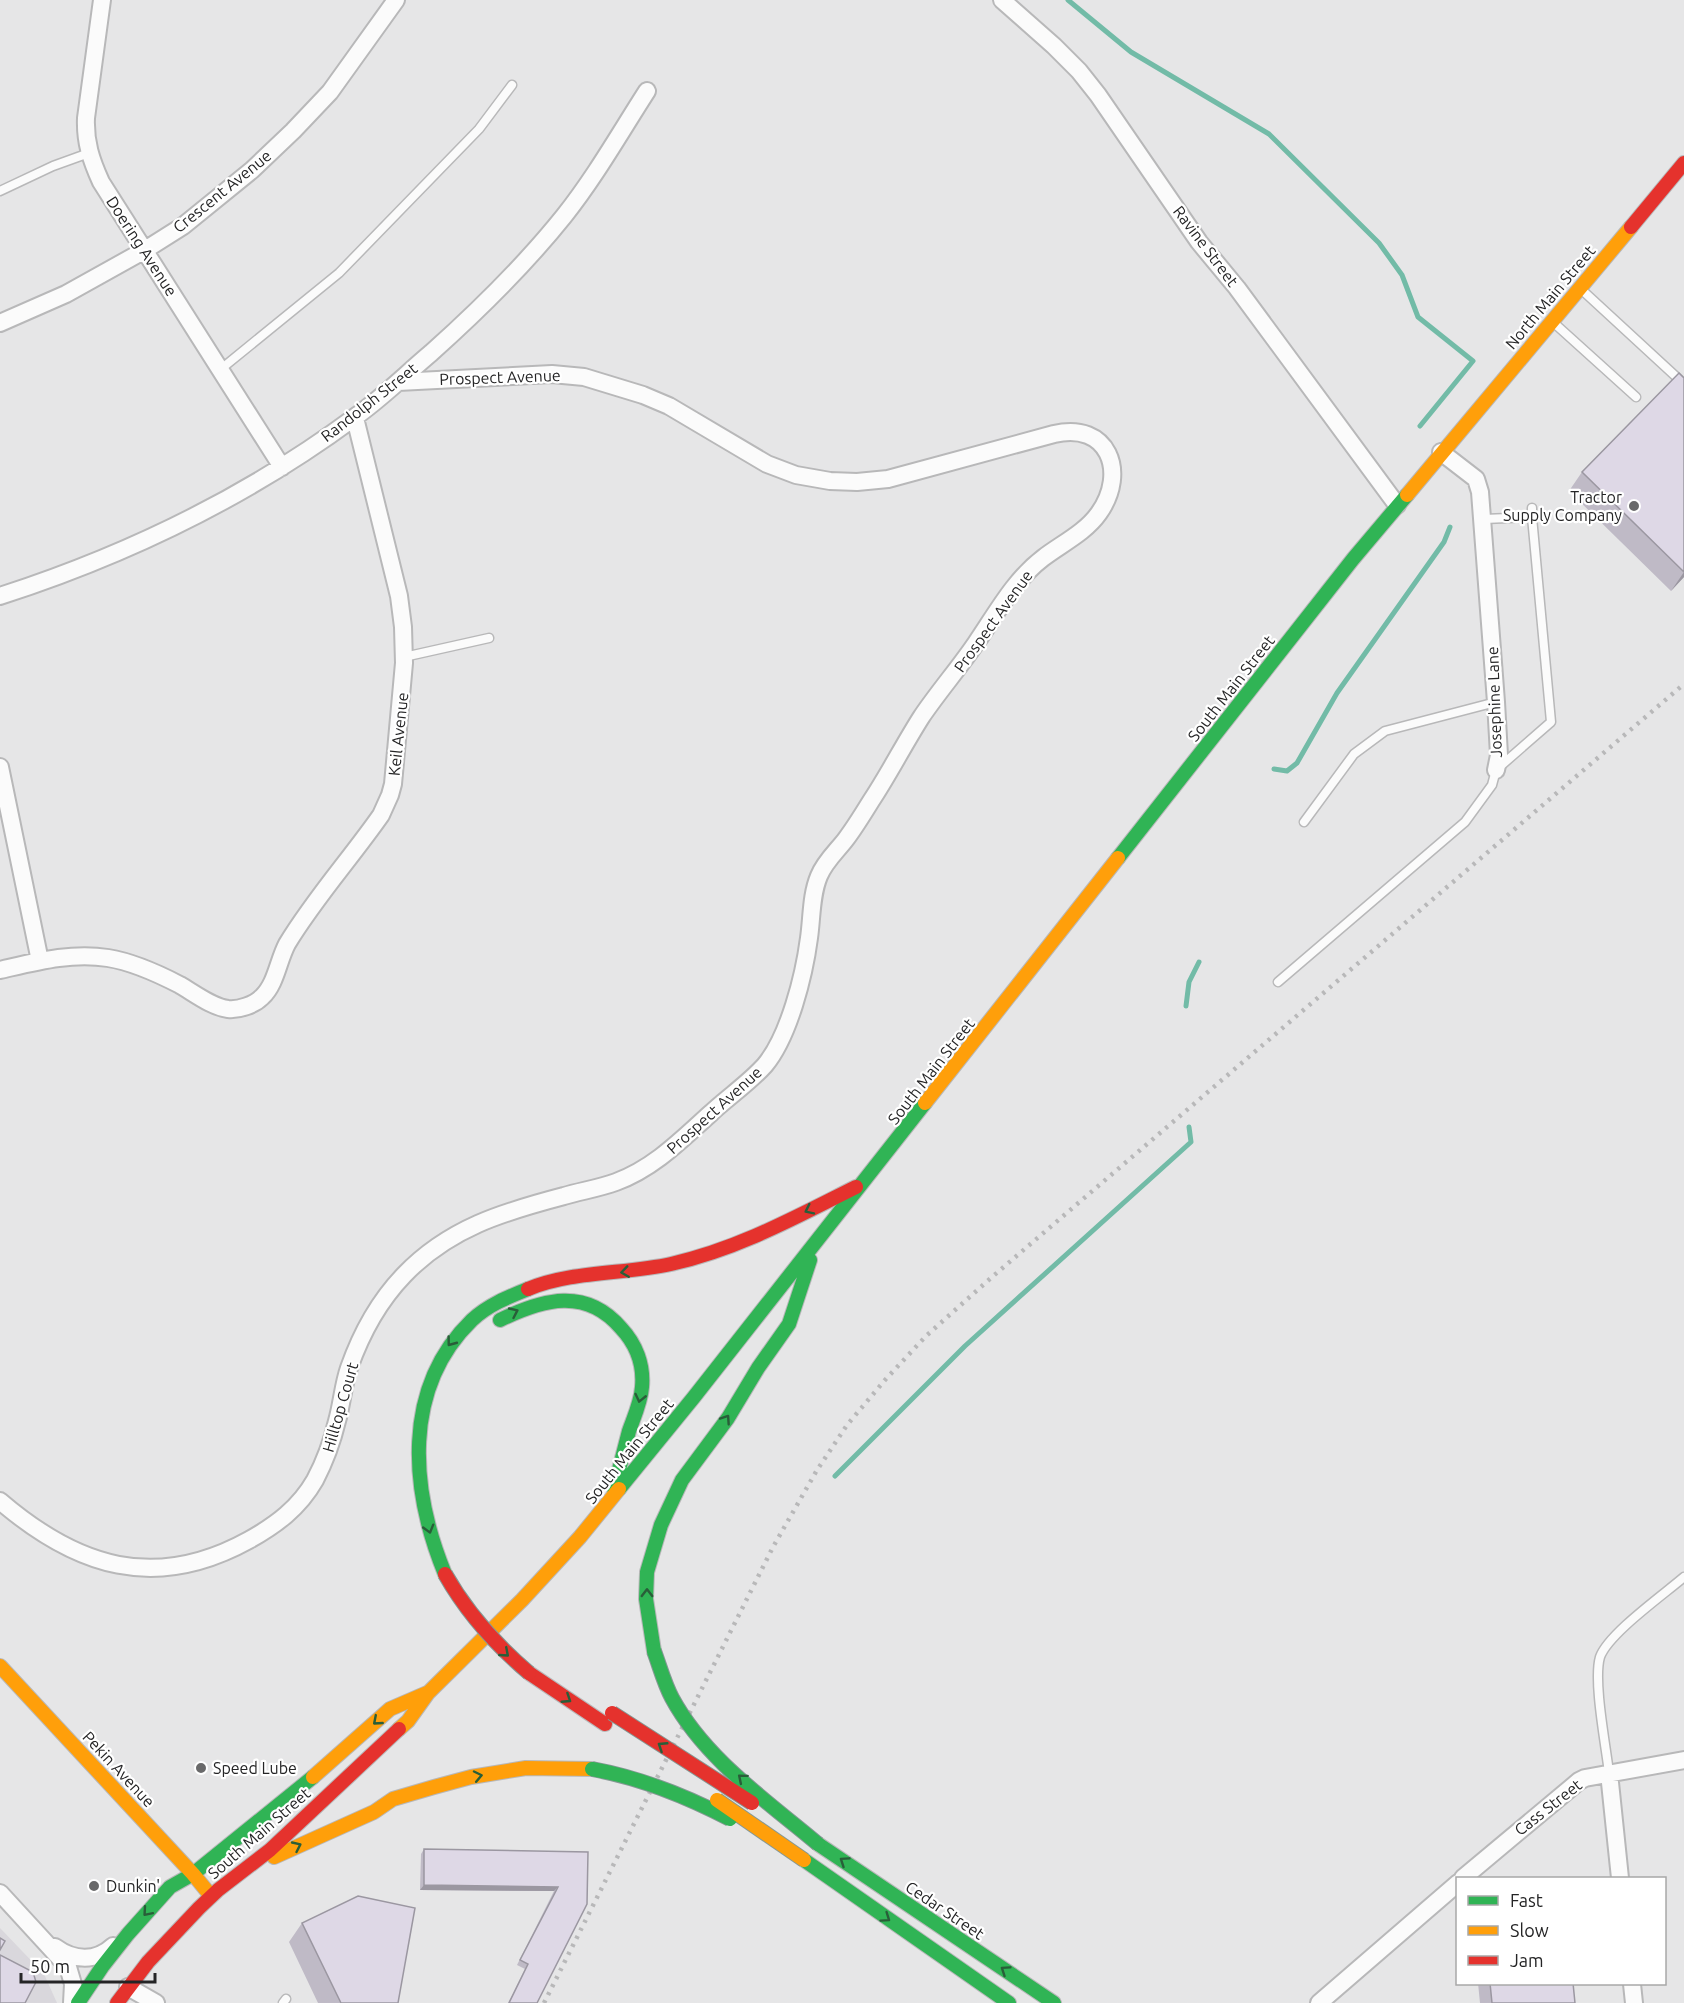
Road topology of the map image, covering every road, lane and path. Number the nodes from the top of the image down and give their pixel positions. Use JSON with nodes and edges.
{"nodes":[{"id":1,"x":102,"y":0,"type":"edge"},
{"id":2,"x":396,"y":0,"type":"edge"},
{"id":3,"x":1002,"y":0,"type":"edge"},
{"id":4,"x":512,"y":85,"type":"dead end"},
{"id":5,"x":647,"y":91,"type":"dead end"},
{"id":6,"x":89,"y":153,"type":"junction"},
{"id":7,"x":1684,"y":163,"type":"edge"},
{"id":8,"x":0,"y":191,"type":"edge"},
{"id":9,"x":145,"y":250,"type":"junction"},
{"id":10,"x":1580,"y":288,"type":"junction"},
{"id":11,"x":1552,"y":321,"type":"junction"},
{"id":12,"x":0,"y":323,"type":"edge"},
{"id":13,"x":220,"y":369,"type":"junction"},
{"id":14,"x":398,"y":382,"type":"junction"},
{"id":15,"x":1684,"y":384,"type":"edge"},
{"id":16,"x":1636,"y":397,"type":"dead end"},
{"id":17,"x":355,"y":418,"type":"junction"},
{"id":18,"x":1441,"y":452,"type":"junction"},
{"id":19,"x":282,"y":467,"type":"junction"},
{"id":20,"x":1397,"y":505,"type":"junction"},
{"id":21,"x":1484,"y":519,"type":"junction"},
{"id":22,"x":0,"y":596,"type":"edge"},
{"id":23,"x":489,"y":638,"type":"dead end"},
{"id":24,"x":404,"y":657,"type":"junction"},
{"id":25,"x":1496,"y":702,"type":"junction"},
{"id":26,"x":0,"y":766,"type":"edge"},
{"id":27,"x":1496,"y":770,"type":"junction"},
{"id":28,"x":1304,"y":822,"type":"dead end"},
{"id":29,"x":40,"y":961,"type":"junction"},
{"id":30,"x":0,"y":970,"type":"edge"},
{"id":31,"x":1278,"y":982,"type":"dead end"},
{"id":32,"x":862,"y":1185,"type":"junction"},
{"id":33,"x":816,"y":1242,"type":"junction"},
{"id":34,"x":383,"y":1300,"type":"joint"},
{"id":35,"x":486,"y":1329,"type":"dead end"},
{"id":36,"x":457,"y":1362,"type":"dead end"},
{"id":37,"x":439,"y":1405,"type":"dead end"},
{"id":38,"x":434,"y":1448,"type":"dead end"},
{"id":39,"x":611,"y":1499,"type":"junction"},
{"id":40,"x":0,"y":1501,"type":"edge"},
{"id":41,"x":455,"y":1560,"type":"dead end"},
{"id":42,"x":1684,"y":1577,"type":"edge"},
{"id":43,"x":474,"y":1594,"type":"dead end"},
{"id":44,"x":531,"y":1663,"type":"junction"},
{"id":45,"x":0,"y":1666,"type":"edge"},
{"id":46,"x":428,"y":1693,"type":"junction"},
{"id":47,"x":608,"y":1719,"type":"junction"},
{"id":48,"x":641,"y":1748,"type":"dead end"},
{"id":49,"x":1684,"y":1760,"type":"edge"},
{"id":50,"x":1609,"y":1773,"type":"junction"},
{"id":51,"x":708,"y":1793,"type":"dead end"},
{"id":52,"x":818,"y":1844,"type":"junction"},
{"id":53,"x":804,"y":1860,"type":"junction"},
{"id":54,"x":244,"y":1871,"type":"junction"},
{"id":55,"x":193,"y":1874,"type":"junction"},
{"id":56,"x":1464,"y":1877,"type":"edge"},
{"id":57,"x":1620,"y":1877,"type":"edge"},
{"id":58,"x":1456,"y":1885,"type":"edge"},
{"id":59,"x":0,"y":1893,"type":"edge"},
{"id":60,"x":211,"y":1896,"type":"junction"},
{"id":61,"x":128,"y":1934,"type":"junction"},
{"id":62,"x":41,"y":1938,"type":"junction"},
{"id":63,"x":1632,"y":1985,"type":"edge"},
{"id":64,"x":128,"y":1987,"type":"junction"},
{"id":65,"x":72,"y":2003,"type":"edge"},
{"id":66,"x":78,"y":2003,"type":"edge"},
{"id":67,"x":117,"y":2003,"type":"edge"},
{"id":68,"x":156,"y":2003,"type":"edge"},
{"id":69,"x":1009,"y":2003,"type":"edge"},
{"id":70,"x":1054,"y":2003,"type":"edge"},
{"id":71,"x":1319,"y":2003,"type":"edge"},
{"id":72,"x":1634,"y":2003,"type":"edge"}],
"edges":[{"from":1,"to":6,"type":"street","name":"Doering Avenue"},
{"from":2,"to":9,"type":"street","name":"Crescent Avenue"},
{"from":3,"to":20,"type":"street","name":"Ravine Street"},
{"from":4,"to":13,"type":"lane"},
{"from":5,"to":14,"type":"street","name":"Randolph Street"},
{"from":6,"to":8,"type":"lane"},
{"from":6,"to":9,"type":"street","name":"Doering Avenue"},
{"from":7,"to":10,"type":"main road","name":"North Main Street"},
{"from":9,"to":12,"type":"street","name":"Crescent Avenue"},
{"from":9,"to":13,"type":"street","name":"Doering Avenue"},
{"from":10,"to":11,"type":"main road","name":"North Main Street"},
{"from":10,"to":15,"type":"lane"},
{"from":11,"to":16,"type":"lane"},
{"from":11,"to":18,"type":"main road","name":"North Main Street"},
{"from":13,"to":19,"type":"street","name":"Doering Avenue"},
{"from":14,"to":17,"type":"street","name":"Randolph Street"},
{"from":14,"to":34,"type":"street","name":"Prospect Avenue"},
{"from":17,"to":19,"type":"street","name":"Randolph Street"},
{"from":17,"to":24,"type":"street","name":"Keil Avenue"},
{"from":18,"to":20,"type":"main road","name":"South Main Street"},
{"from":18,"to":21,"type":"street","name":"Josephine Lane"},
{"from":19,"to":22,"type":"street","name":"Randolph Street"},
{"from":20,"to":32,"type":"main road","name":"South Main Street"},
{"from":21,"to":25,"type":"street","name":"Josephine Lane"},
{"from":21,"to":27,"type":"lane"},
{"from":23,"to":24,"type":"lane"},
{"from":24,"to":29,"type":"street","name":"Keil Avenue"},
{"from":25,"to":27,"type":"street","name":"Josephine Lane"},
{"from":25,"to":28,"type":"lane"},
{"from":26,"to":29,"type":"street"},
{"from":27,"to":31,"type":"lane","name":"Josephine Lane"},
{"from":29,"to":30,"type":"street"},
{"from":32,"to":33,"type":"main road","name":"South Main Street"},
{"from":32,"to":44,"type":"main road","one_way":true,"bridge":true},
{"from":33,"to":39,"type":"main road","name":"South Main Street"},
{"from":52,"to":33,"type":"main road","one_way":true,"bridge":true},
{"from":34,"to":40,"type":"street","name":"Hilltop Court"},
{"from":35,"to":39,"type":"main road","one_way":true},
{"from":36,"to":37,"type":"main road"},
{"from":38,"to":41,"type":"main road"},
{"from":39,"to":46,"type":"main road","name":"South Main Street"},
{"from":42,"to":50,"type":"lane"},
{"from":43,"to":44,"type":"main road"},
{"from":44,"to":47,"type":"main road"},
{"from":45,"to":55,"type":"main road","name":"Pekin Avenue"},
{"from":46,"to":54,"type":"main road","name":"South Main Street"},
{"from":46,"to":55,"type":"main road","name":"South Main Street","one_way":true},
{"from":47,"to":48,"type":"main road"},
{"from":52,"to":47,"type":"main road","one_way":true,"bridge":true},
{"from":49,"to":50,"type":"street","name":"Cass Street"},
{"from":50,"to":56,"type":"street","name":"Cass Street"},
{"from":50,"to":57,"type":"street"},
{"from":51,"to":53,"type":"main road","bridge":true},
{"from":70,"to":52,"type":"main road","name":"Cedar Street","one_way":true},
{"from":54,"to":53,"type":"main road","one_way":true,"bridge":true},
{"from":53,"to":69,"type":"main road","one_way":true},
{"from":54,"to":60,"type":"main road","name":"South Main Street"},
{"from":55,"to":60,"type":"main road","name":"Pekin Avenue"},
{"from":55,"to":61,"type":"main road","name":"South Main Street","one_way":true},
{"from":58,"to":71,"type":"street"},
{"from":59,"to":62,"type":"street"},
{"from":60,"to":64,"type":"main road","name":"South Main Street"},
{"from":61,"to":62,"type":"street"},
{"from":61,"to":66,"type":"main road","name":"South Main Street"},
{"from":62,"to":65,"type":"street"},
{"from":63,"to":72,"type":"street"},
{"from":64,"to":67,"type":"main road","name":"South Main Street"},
{"from":64,"to":68,"type":"street"}]}
